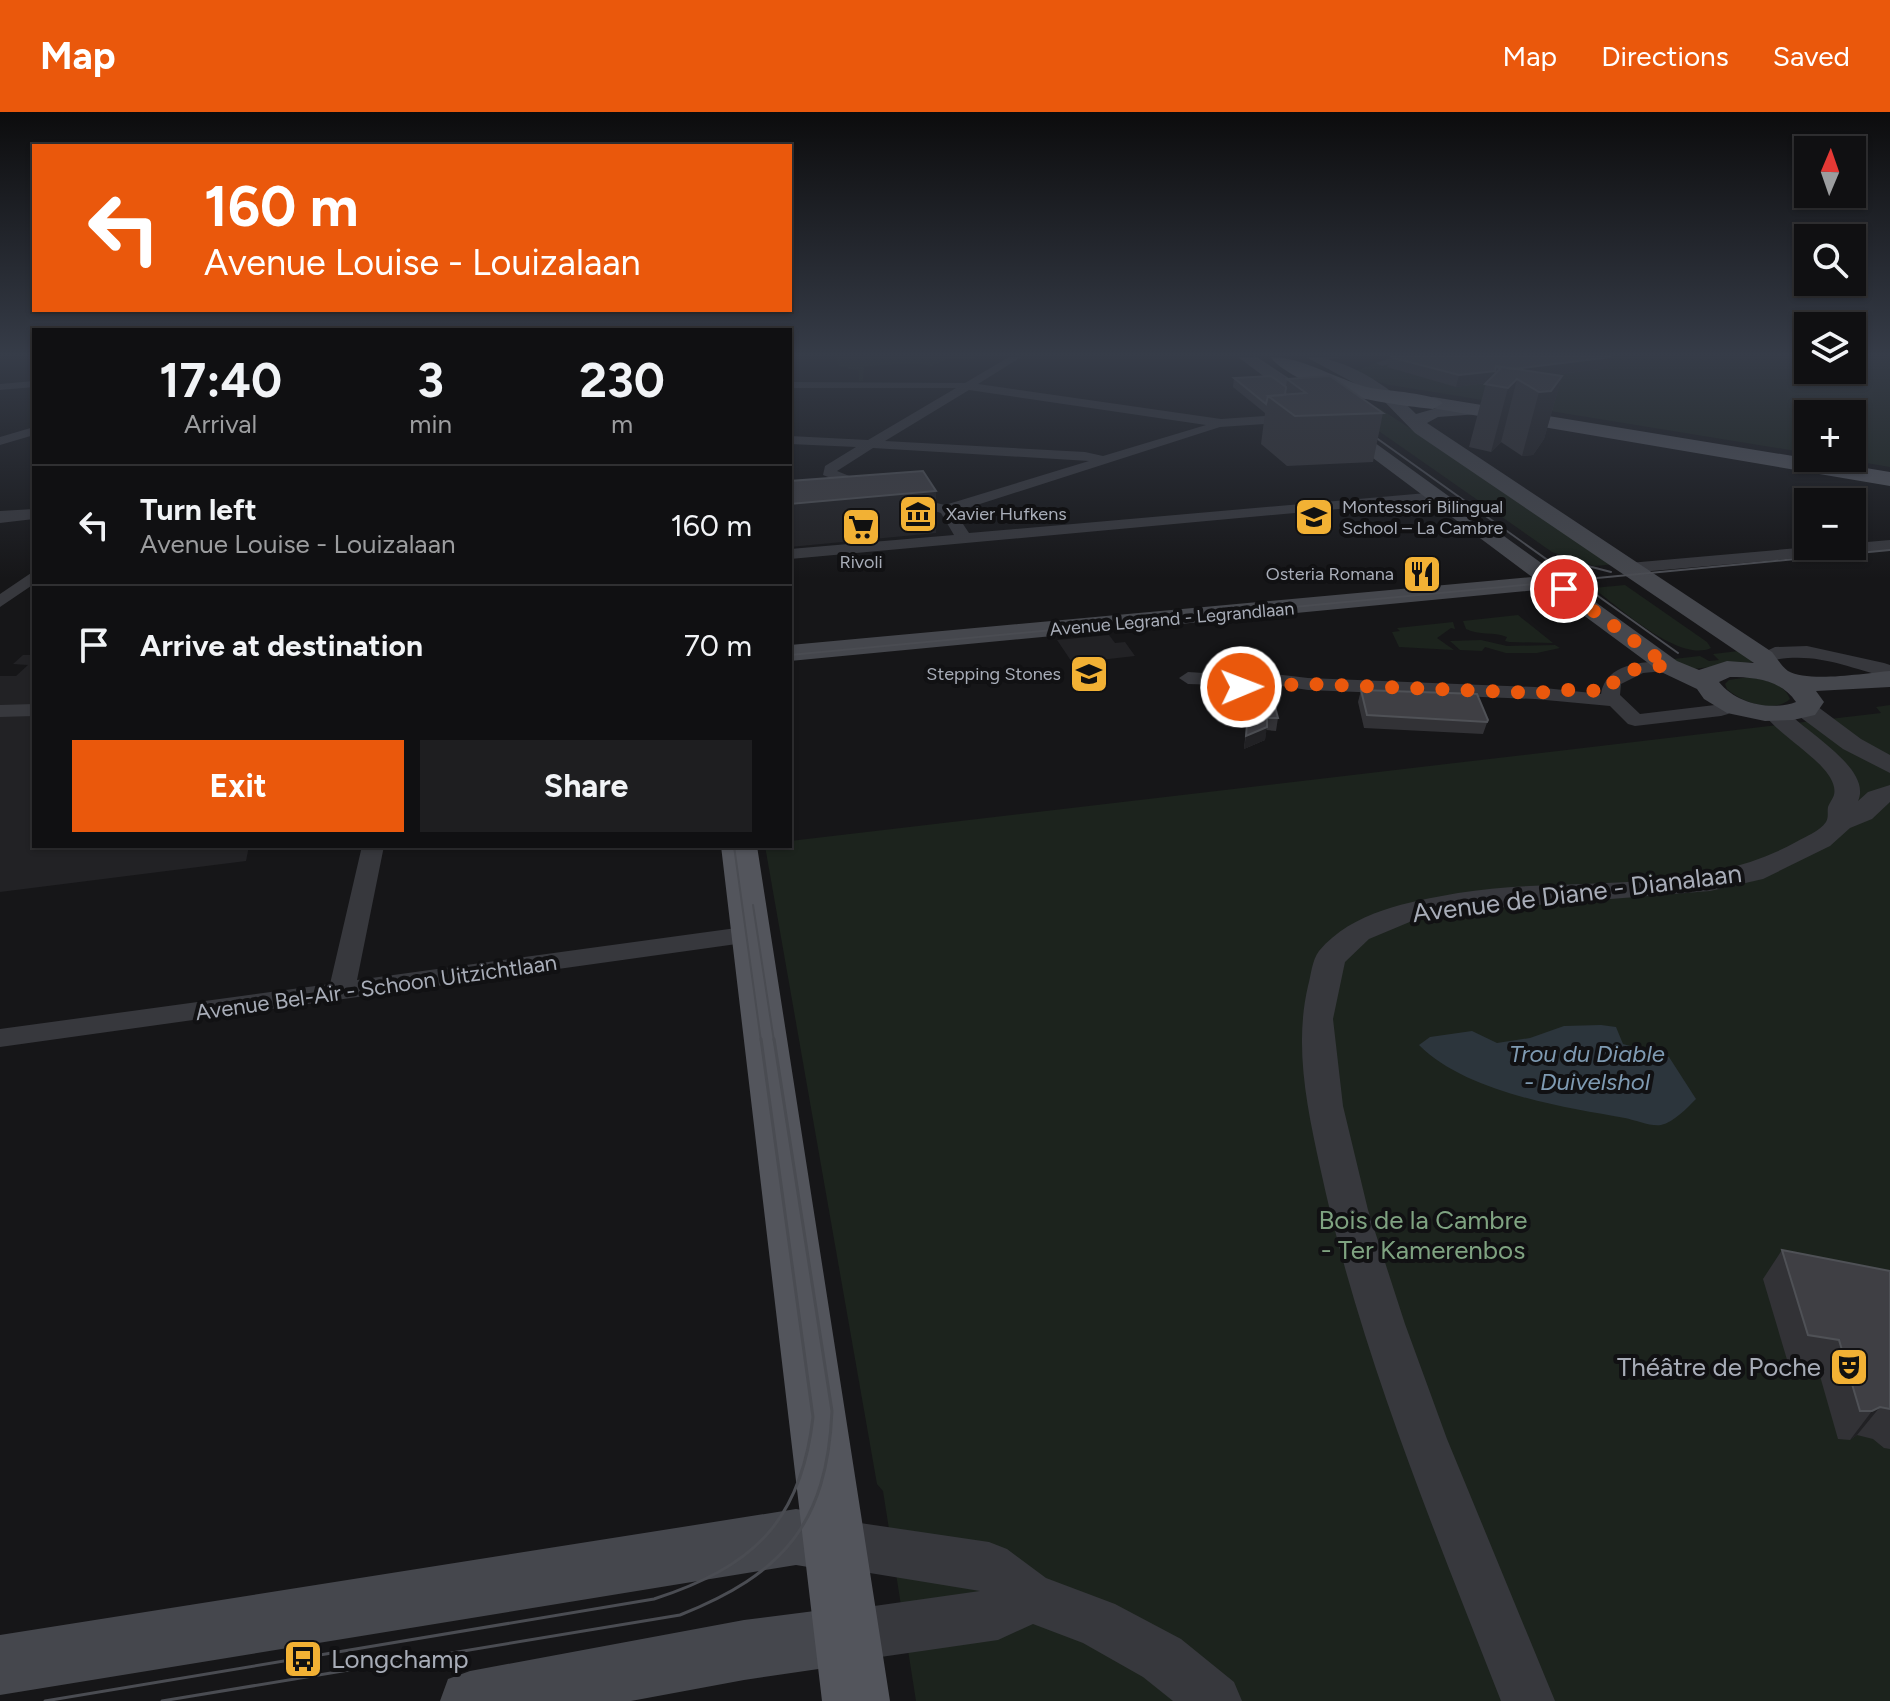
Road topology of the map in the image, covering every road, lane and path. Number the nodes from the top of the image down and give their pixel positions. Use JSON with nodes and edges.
{"nodes":[{"id":1,"x":893,"y":431,"type":"edge"},
{"id":2,"x":1195,"y":431,"type":"edge"},
{"id":3,"x":1349,"y":431,"type":"edge"},
{"id":4,"x":1424,"y":431,"type":"edge"},
{"id":5,"x":1601,"y":431,"type":"edge"},
{"id":6,"x":32,"y":432,"type":"edge"},
{"id":7,"x":792,"y":440,"type":"edge"},
{"id":8,"x":0,"y":441,"type":"edge"},
{"id":9,"x":872,"y":444,"type":"junction"},
{"id":10,"x":1101,"y":460,"type":"junction"},
{"id":11,"x":1890,"y":479,"type":"edge"},
{"id":12,"x":1438,"y":496,"type":"junction"},
{"id":13,"x":946,"y":510,"type":"junction"},
{"id":14,"x":32,"y":514,"type":"edge"},
{"id":15,"x":0,"y":517,"type":"edge"},
{"id":16,"x":964,"y":538,"type":"junction"},
{"id":17,"x":1890,"y":545,"type":"edge"},
{"id":18,"x":1890,"y":553,"type":"edge"},
{"id":19,"x":792,"y":554,"type":"edge"},
{"id":20,"x":1637,"y":573,"type":"junction"},
{"id":21,"x":32,"y":578,"type":"edge"},
{"id":22,"x":1553,"y":582,"type":"junction"},
{"id":23,"x":0,"y":602,"type":"edge"},
{"id":24,"x":792,"y":653,"type":"edge"},
{"id":25,"x":1668,"y":666,"type":"junction"},
{"id":26,"x":1890,"y":672,"type":"edge"},
{"id":27,"x":1188,"y":678,"type":"dead end"},
{"id":28,"x":1890,"y":679,"type":"edge"},
{"id":29,"x":1706,"y":683,"type":"junction"},
{"id":30,"x":1789,"y":685,"type":"junction"},
{"id":31,"x":1890,"y":691,"type":"edge"},
{"id":32,"x":1611,"y":696,"type":"junction"},
{"id":33,"x":1729,"y":703,"type":"junction"},
{"id":34,"x":32,"y":710,"type":"edge"},
{"id":35,"x":0,"y":711,"type":"edge"},
{"id":36,"x":1776,"y":714,"type":"junction"},
{"id":37,"x":1890,"y":765,"type":"edge"},
{"id":38,"x":1890,"y":793,"type":"edge"},
{"id":39,"x":1840,"y":822,"type":"junction"},
{"id":40,"x":373,"y":848,"type":"edge"},
{"id":41,"x":739,"y":848,"type":"edge"},
{"id":42,"x":751,"y":934,"type":"junction"},
{"id":43,"x":341,"y":992,"type":"junction"},
{"id":44,"x":0,"y":1038,"type":"edge"},
{"id":45,"x":807,"y":1542,"type":"junction"},
{"id":46,"x":1031,"y":1598,"type":"junction"},
{"id":47,"x":846,"y":1636,"type":"junction"},
{"id":48,"x":0,"y":1665,"type":"edge"},
{"id":49,"x":470,"y":1701,"type":"edge"},
{"id":50,"x":856,"y":1701,"type":"edge"},
{"id":51,"x":1215,"y":1701,"type":"edge"},
{"id":52,"x":1528,"y":1701,"type":"edge"}],
"edges":[{"from":1,"to":9,"type":"street"},
{"from":2,"to":10,"type":"street"},
{"from":3,"to":12,"type":"main road"},
{"from":4,"to":20,"type":"main road"},
{"from":5,"to":11,"type":"main road"},
{"from":6,"to":8,"type":"street"},
{"from":7,"to":9,"type":"street"},
{"from":9,"to":10,"type":"street"},
{"from":9,"to":13,"type":"street"},
{"from":10,"to":13,"type":"street"},
{"from":12,"to":16,"type":"street"},
{"from":12,"to":22,"type":"main road"},
{"from":13,"to":16,"type":"street"},
{"from":14,"to":15,"type":"street"},
{"from":16,"to":19,"type":"street"},
{"from":17,"to":20,"type":"street"},
{"from":18,"to":20,"type":"street"},
{"from":20,"to":30,"type":"main road"},
{"from":21,"to":23,"type":"street"},
{"from":22,"to":24,"type":"main road","name":"Avenue Legrand - Legrandlaan"},
{"from":22,"to":25,"type":"main road"},
{"from":25,"to":29,"type":"main road"},
{"from":25,"to":32,"type":"street"},
{"from":26,"to":30,"type":"street"},
{"from":27,"to":32,"type":"street"},
{"from":28,"to":30,"type":"main road"},
{"from":29,"to":30,"type":"main road"},
{"from":29,"to":33,"type":"main road"},
{"from":30,"to":31,"type":"main road"},
{"from":30,"to":36,"type":"main road"},
{"from":30,"to":37,"type":"street"},
{"from":32,"to":33,"type":"street"},
{"from":33,"to":36,"type":"main road"},
{"from":34,"to":35,"type":"street"},
{"from":36,"to":39,"type":"street"},
{"from":38,"to":39,"type":"street","name":"Avenue de Diane - Dianalaan"},
{"from":39,"to":52,"type":"street","name":"Avenue de Diane - Dianalaan"},
{"from":40,"to":43,"type":"street"},
{"from":41,"to":42,"type":"main road"},
{"from":42,"to":43,"type":"street","name":"Avenue Bel-Air - Schoon Uitzichtlaan"},
{"from":42,"to":45,"type":"main road"},
{"from":43,"to":44,"type":"street","name":"Avenue Bel-Air - Schoon Uitzichtlaan"},
{"from":45,"to":46,"type":"street"},
{"from":45,"to":47,"type":"main road"},
{"from":45,"to":48,"type":"main road"},
{"from":46,"to":47,"type":"street"},
{"from":46,"to":51,"type":"street"},
{"from":47,"to":49,"type":"main road"},
{"from":47,"to":50,"type":"main road"}]}
